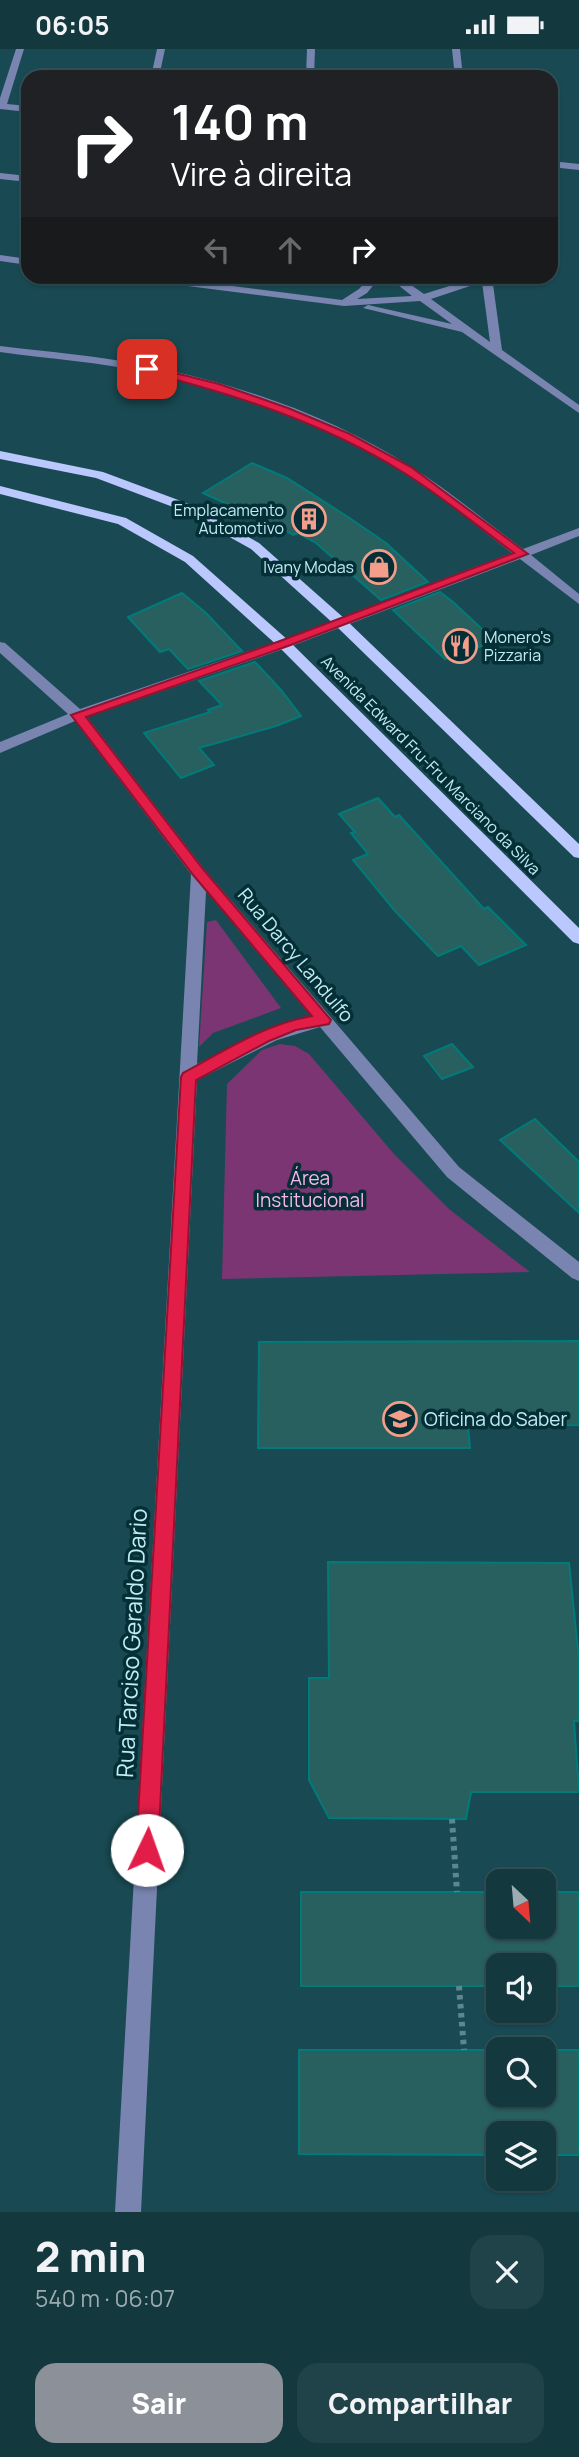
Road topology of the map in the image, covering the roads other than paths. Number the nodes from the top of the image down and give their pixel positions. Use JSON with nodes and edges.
{"nodes":[{"id":1,"x":20,"y":49,"type":"edge"},
{"id":2,"x":161,"y":49,"type":"edge"},
{"id":3,"x":311,"y":49,"type":"edge"},
{"id":4,"x":456,"y":49,"type":"edge"},
{"id":5,"x":156,"y":70,"type":"edge"},
{"id":6,"x":310,"y":70,"type":"edge"},
{"id":7,"x":458,"y":70,"type":"edge"},
{"id":8,"x":1,"y":106,"type":"edge"},
{"id":9,"x":21,"y":108,"type":"edge"},
{"id":10,"x":558,"y":165,"type":"edge"},
{"id":11,"x":579,"y":167,"type":"edge"},
{"id":12,"x":0,"y":176,"type":"edge"},
{"id":13,"x":21,"y":178,"type":"edge"},
{"id":14,"x":0,"y":258,"type":"edge"},
{"id":15,"x":21,"y":261,"type":"edge"},
{"id":16,"x":196,"y":284,"type":"edge"},
{"id":17,"x":368,"y":284,"type":"edge"},
{"id":18,"x":403,"y":284,"type":"edge"},
{"id":19,"x":466,"y":284,"type":"edge"},
{"id":20,"x":488,"y":284,"type":"edge"},
{"id":21,"x":423,"y":298,"type":"junction"},
{"id":22,"x":344,"y":303,"type":"junction"},
{"id":23,"x":469,"y":331,"type":"junction"},
{"id":24,"x":0,"y":349,"type":"edge"},
{"id":25,"x":497,"y":351,"type":"junction"},
{"id":26,"x":579,"y":410,"type":"edge"},
{"id":27,"x":0,"y":455,"type":"edge"},
{"id":28,"x":0,"y":490,"type":"edge"},
{"id":29,"x":579,"y":532,"type":"edge"},
{"id":30,"x":522,"y":554,"type":"junction"},
{"id":31,"x":579,"y":600,"type":"edge"},
{"id":32,"x":340,"y":622,"type":"junction"},
{"id":33,"x":284,"y":644,"type":"junction"},
{"id":34,"x":0,"y":646,"type":"edge"},
{"id":35,"x":78,"y":715,"type":"junction"},
{"id":36,"x":0,"y":748,"type":"edge"},
{"id":37,"x":579,"y":853,"type":"edge"},
{"id":38,"x":198,"y":873,"type":"junction"},
{"id":39,"x":579,"y":938,"type":"edge"},
{"id":40,"x":324,"y":1020,"type":"junction"},
{"id":41,"x":188,"y":1077,"type":"junction"},
{"id":42,"x":579,"y":1273,"type":"edge"},
{"id":43,"x":128,"y":2212,"type":"edge"}],
"edges":[{"from":1,"to":8,"type":"street"},
{"from":2,"to":5,"type":"street"},
{"from":3,"to":6,"type":"street"},
{"from":4,"to":7,"type":"street"},
{"from":8,"to":9,"type":"street"},
{"from":10,"to":11,"type":"street"},
{"from":12,"to":13,"type":"street"},
{"from":14,"to":15,"type":"street"},
{"from":16,"to":22,"type":"street"},
{"from":17,"to":22,"type":"street"},
{"from":18,"to":21,"type":"street"},
{"from":19,"to":21,"type":"street"},
{"from":20,"to":25,"type":"street"},
{"from":21,"to":22,"type":"street"},
{"from":21,"to":23,"type":"street"},
{"from":22,"to":23,"type":"street"},
{"from":23,"to":25,"type":"street"},
{"from":24,"to":30,"type":"street"},
{"from":25,"to":26,"type":"street"},
{"from":27,"to":32,"type":"main road","name":"Avenida Edward Fru-Fru Marciano da Silva"},
{"from":28,"to":33,"type":"main road","name":"Avenida Edward Fru-Fru Marciano da Silva"},
{"from":29,"to":30,"type":"street"},
{"from":30,"to":31,"type":"street"},
{"from":30,"to":32,"type":"street"},
{"from":32,"to":33,"type":"street"},
{"from":32,"to":37,"type":"main road","name":"Avenida Edward Fru-Fru Marciano da Silva"},
{"from":33,"to":35,"type":"street"},
{"from":33,"to":39,"type":"main road","name":"Avenida Edward Fru-Fru Marciano da Silva"},
{"from":34,"to":35,"type":"street","name":"Rua Darcy Landulfo"},
{"from":35,"to":36,"type":"street"},
{"from":35,"to":38,"type":"street","name":"Rua Darcy Landulfo"},
{"from":38,"to":40,"type":"street","name":"Rua Darcy Landulfo"},
{"from":38,"to":41,"type":"street","name":"Rua Tarciso Geraldo Dario"},
{"from":40,"to":41,"type":"street"},
{"from":40,"to":42,"type":"street","name":"Rua Darcy Landulfo"},
{"from":41,"to":43,"type":"street","name":"Rua Tarciso Geraldo Dario"}]}
